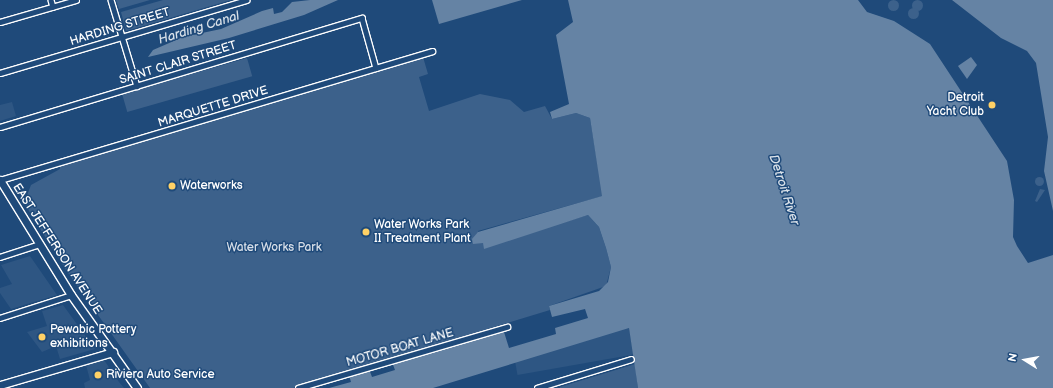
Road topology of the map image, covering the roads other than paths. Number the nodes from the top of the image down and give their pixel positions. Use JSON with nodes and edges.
{"nodes":[{"id":1,"x":51,"y":0,"type":"edge"},
{"id":2,"x":76,"y":0,"type":"edge"},
{"id":3,"x":111,"y":0,"type":"edge"},
{"id":4,"x":246,"y":0,"type":"edge"},
{"id":5,"x":53,"y":7,"type":"junction"},
{"id":6,"x":0,"y":22,"type":"edge"},
{"id":7,"x":122,"y":37,"type":"junction"},
{"id":8,"x":432,"y":51,"type":"dead end"},
{"id":9,"x":376,"y":68,"type":"junction"},
{"id":10,"x":0,"y":74,"type":"edge"},
{"id":11,"x":137,"y":86,"type":"junction"},
{"id":12,"x":0,"y":127,"type":"edge"},
{"id":13,"x":0,"y":180,"type":"edge"},
{"id":14,"x":3,"y":193,"type":"edge"},
{"id":15,"x":38,"y":245,"type":"junction"},
{"id":16,"x":0,"y":257,"type":"edge"},
{"id":17,"x":71,"y":295,"type":"junction"},
{"id":18,"x":0,"y":318,"type":"edge"},
{"id":19,"x":507,"y":327,"type":"dead end"},
{"id":20,"x":113,"y":352,"type":"junction"},
{"id":21,"x":631,"y":359,"type":"dead end"},
{"id":22,"x":3,"y":386,"type":"edge"},
{"id":23,"x":553,"y":386,"type":"edge"},
{"id":24,"x":137,"y":388,"type":"edge"},
{"id":25,"x":298,"y":388,"type":"edge"},
{"id":26,"x":537,"y":388,"type":"edge"}],
"edges":[{"from":1,"to":5,"type":"street"},
{"from":2,"to":5,"type":"street"},
{"from":3,"to":7,"type":"street"},
{"from":4,"to":7,"type":"street","name":"HARDING STREET"},
{"from":5,"to":6,"type":"street"},
{"from":7,"to":10,"type":"street","name":"HARDING STREET"},
{"from":7,"to":11,"type":"street"},
{"from":8,"to":9,"type":"street","name":"MARQUETTE DRIVE"},
{"from":9,"to":11,"type":"street","name":"SAINT CLAIR STREET"},
{"from":9,"to":13,"type":"street","name":"MARQUETTE DRIVE"},
{"from":11,"to":12,"type":"street","name":"SAINT CLAIR STREET"},
{"from":13,"to":14,"type":"main road","name":"EAST JEFFERSON AVENUE"},
{"from":14,"to":15,"type":"main road","name":"EAST JEFFERSON AVENUE"},
{"from":15,"to":16,"type":"street"},
{"from":15,"to":17,"type":"main road","name":"EAST JEFFERSON AVENUE"},
{"from":17,"to":18,"type":"street"},
{"from":17,"to":20,"type":"main road","name":"EAST JEFFERSON AVENUE"},
{"from":19,"to":25,"type":"street","name":"MOTOR BOAT LANE"},
{"from":20,"to":22,"type":"main road"},
{"from":20,"to":24,"type":"main road","name":"EAST JEFFERSON AVENUE"},
{"from":21,"to":23,"type":"street"},
{"from":23,"to":26,"type":"street"}]}
